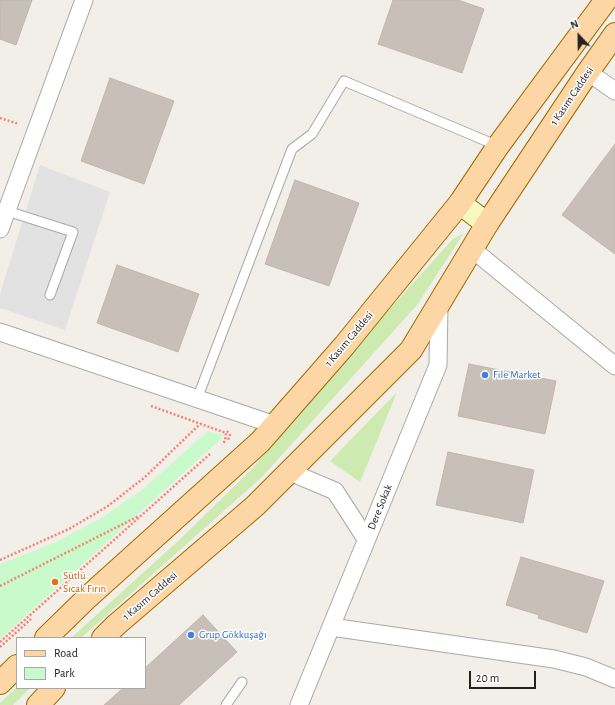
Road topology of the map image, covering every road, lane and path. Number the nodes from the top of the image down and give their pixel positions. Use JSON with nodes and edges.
{"nodes":[{"id":1,"x":84,"y":0,"type":"edge"},
{"id":2,"x":606,"y":0,"type":"edge"},
{"id":3,"x":615,"y":34,"type":"edge"},
{"id":4,"x":588,"y":72,"type":"junction"},
{"id":5,"x":615,"y":91,"type":"edge"},
{"id":6,"x":498,"y":146,"type":"junction"},
{"id":7,"x":460,"y":203,"type":"junction"},
{"id":8,"x":7,"y":211,"type":"junction"},
{"id":9,"x":487,"y":224,"type":"junction"},
{"id":10,"x":0,"y":229,"type":"edge"},
{"id":11,"x":472,"y":249,"type":"junction"},
{"id":12,"x":50,"y":295,"type":"dead end"},
{"id":13,"x":439,"y":304,"type":"junction"},
{"id":14,"x":0,"y":332,"type":"edge"},
{"id":15,"x":615,"y":366,"type":"edge"},
{"id":16,"x":197,"y":399,"type":"junction"},
{"id":17,"x":200,"y":424,"type":"junction"},
{"id":18,"x":275,"y":425,"type":"junction"},
{"id":19,"x":290,"y":472,"type":"junction"},
{"id":20,"x":152,"y":509,"type":"junction"},
{"id":21,"x":142,"y":514,"type":"junction"},
{"id":22,"x":366,"y":539,"type":"junction"},
{"id":23,"x":0,"y":560,"type":"edge"},
{"id":24,"x":0,"y":586,"type":"edge"},
{"id":25,"x":331,"y":626,"type":"junction"},
{"id":26,"x":47,"y":637,"type":"edge"},
{"id":27,"x":104,"y":637,"type":"edge"},
{"id":28,"x":0,"y":642,"type":"edge"},
{"id":29,"x":0,"y":647,"type":"edge"},
{"id":30,"x":16,"y":667,"type":"edge"},
{"id":31,"x":615,"y":679,"type":"edge"},
{"id":32,"x":242,"y":682,"type":"dead end"},
{"id":33,"x":0,"y":683,"type":"edge"},
{"id":34,"x":53,"y":689,"type":"edge"},
{"id":35,"x":38,"y":705,"type":"edge"},
{"id":36,"x":226,"y":705,"type":"edge"},
{"id":37,"x":299,"y":705,"type":"edge"}],
"edges":[{"from":1,"to":8,"type":"street"},
{"from":2,"to":6,"type":"main road","name":"1 Kasım Caddesi"},
{"from":3,"to":4,"type":"main road","name":"1 Kasım Caddesi"},
{"from":4,"to":5,"type":"street"},
{"from":4,"to":9,"type":"main road","name":"1 Kasım Caddesi"},
{"from":6,"to":7,"type":"main road","name":"1 Kasım Caddesi"},
{"from":6,"to":16,"type":"lane"},
{"from":7,"to":9,"type":"street"},
{"from":7,"to":18,"type":"main road","name":"1 Kasım Caddesi"},
{"from":8,"to":10,"type":"street"},
{"from":8,"to":12,"type":"lane"},
{"from":9,"to":11,"type":"main road","name":"1 Kasım Caddesi"},
{"from":11,"to":13,"type":"main road","name":"1 Kasım Caddesi"},
{"from":11,"to":15,"type":"street"},
{"from":13,"to":19,"type":"main road","name":"1 Kasım Caddesi"},
{"from":13,"to":22,"type":"street","name":"Dere Sokak"},
{"from":14,"to":16,"type":"street"},
{"from":16,"to":18,"type":"street"},
{"from":17,"to":17,"type":"path"},
{"from":17,"to":23,"type":"path"},
{"from":18,"to":26,"type":"main road","name":"1 Kasım Caddesi"},
{"from":19,"to":22,"type":"street"},
{"from":19,"to":27,"type":"main road","name":"1 Kasım Caddesi"},
{"from":20,"to":21,"type":"path"},
{"from":20,"to":21,"type":"path"},
{"from":20,"to":29,"type":"path"},
{"from":21,"to":24,"type":"path"},
{"from":21,"to":28,"type":"path"},
{"from":22,"to":25,"type":"street","name":"Dere Sokak"},
{"from":25,"to":31,"type":"street"},
{"from":25,"to":37,"type":"street","name":"Dere Sokak"},
{"from":30,"to":33,"type":"main road"},
{"from":32,"to":36,"type":"lane"},
{"from":34,"to":35,"type":"main road"}]}
